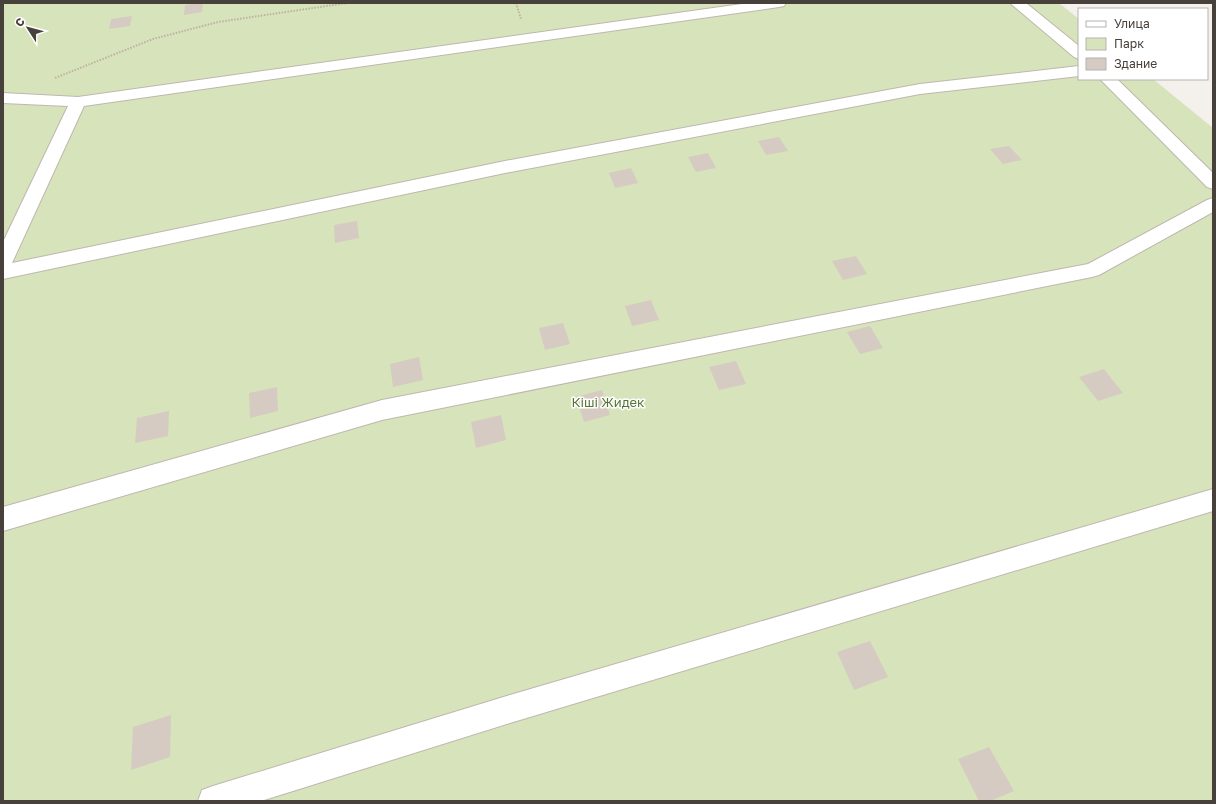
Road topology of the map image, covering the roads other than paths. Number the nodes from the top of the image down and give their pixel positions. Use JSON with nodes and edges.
{"nodes":[{"id":1,"x":779,"y":3,"type":"edge"},
{"id":2,"x":1017,"y":3,"type":"edge"},
{"id":3,"x":1078,"y":53,"type":"edge"},
{"id":4,"x":1078,"y":71,"type":"edge"},
{"id":5,"x":1109,"y":80,"type":"edge"},
{"id":6,"x":3,"y":98,"type":"edge"},
{"id":7,"x":78,"y":102,"type":"junction"},
{"id":8,"x":1213,"y":183,"type":"edge"},
{"id":9,"x":1213,"y":204,"type":"edge"},
{"id":10,"x":3,"y":262,"type":"edge"},
{"id":11,"x":3,"y":272,"type":"edge"},
{"id":12,"x":1213,"y":500,"type":"edge"},
{"id":13,"x":3,"y":519,"type":"edge"},
{"id":14,"x":213,"y":801,"type":"edge"}],
"edges":[{"from":1,"to":7,"type":"street"},
{"from":2,"to":3,"type":"street"},
{"from":4,"to":11,"type":"street"},
{"from":5,"to":8,"type":"street"},
{"from":6,"to":7,"type":"street"},
{"from":7,"to":10,"type":"street"},
{"from":9,"to":13,"type":"street"},
{"from":12,"to":14,"type":"street"}]}
